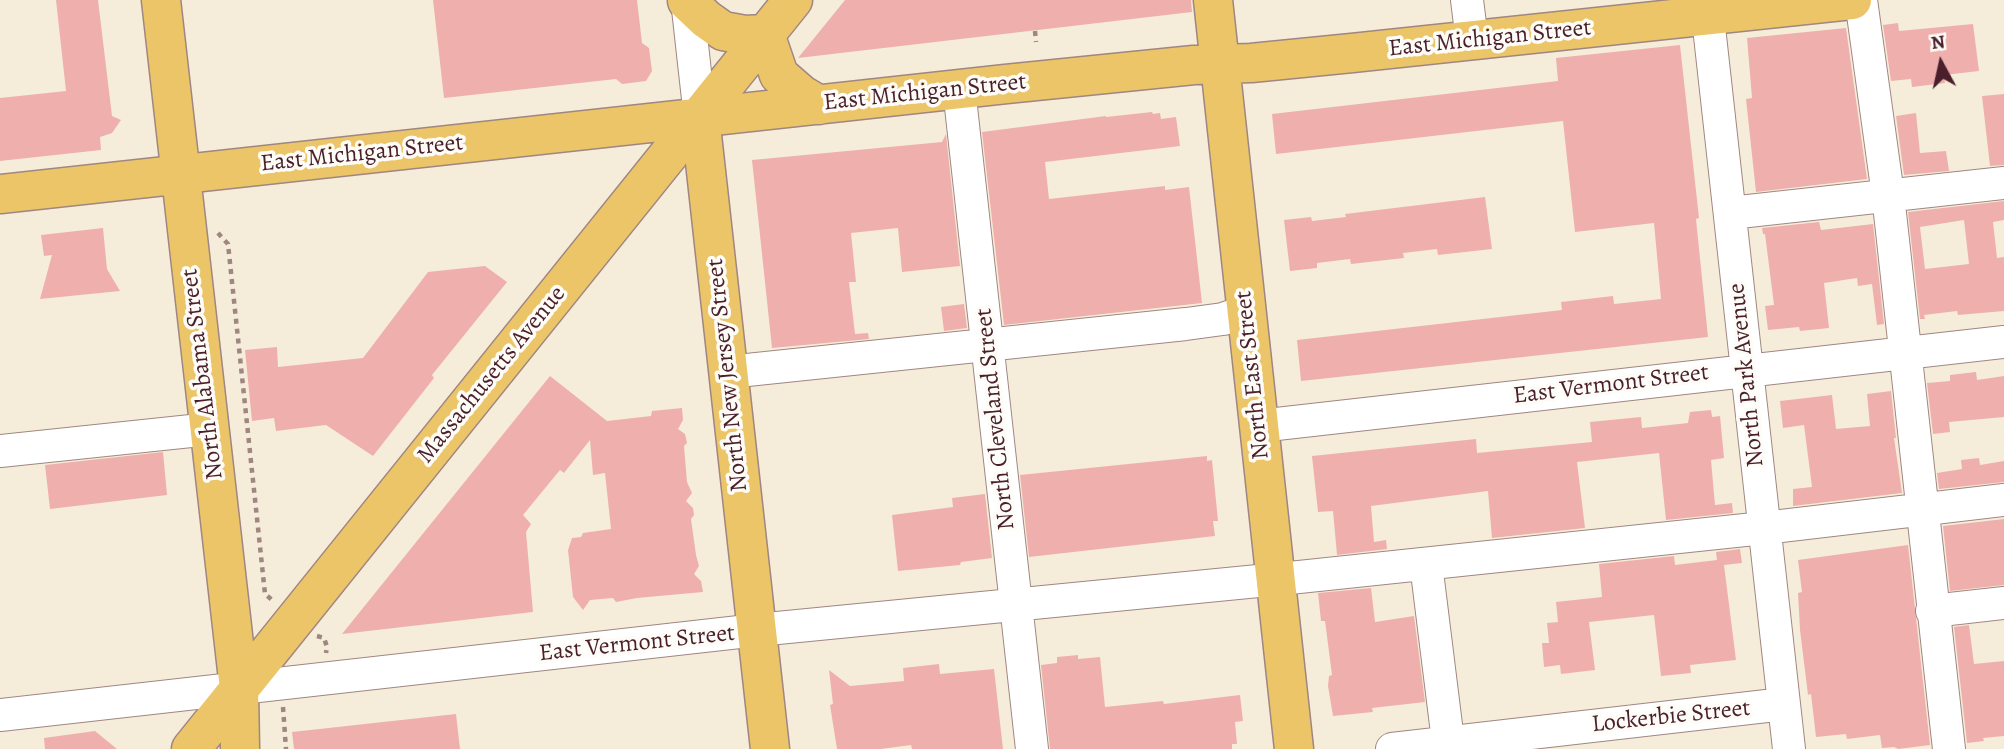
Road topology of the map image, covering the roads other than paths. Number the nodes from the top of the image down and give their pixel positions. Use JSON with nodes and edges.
{"nodes":[{"id":1,"x":161,"y":0,"type":"edge"},
{"id":2,"x":687,"y":0,"type":"edge"},
{"id":3,"x":793,"y":0,"type":"edge"},
{"id":4,"x":1213,"y":0,"type":"edge"},
{"id":5,"x":1467,"y":0,"type":"edge"},
{"id":6,"x":1852,"y":0,"type":"edge"},
{"id":7,"x":1861,"y":0,"type":"edge"},
{"id":8,"x":1707,"y":8,"type":"edge"},
{"id":9,"x":765,"y":34,"type":"junction"},
{"id":10,"x":1472,"y":40,"type":"junction"},
{"id":11,"x":1220,"y":64,"type":"junction"},
{"id":12,"x":959,"y":89,"type":"junction"},
{"id":13,"x":819,"y":105,"type":"junction"},
{"id":14,"x":700,"y":117,"type":"junction"},
{"id":15,"x":181,"y":175,"type":"junction"},
{"id":16,"x":2004,"y":183,"type":"edge"},
{"id":17,"x":0,"y":194,"type":"edge"},
{"id":18,"x":1888,"y":195,"type":"junction"},
{"id":19,"x":1730,"y":214,"type":"junction"},
{"id":20,"x":1247,"y":311,"type":"junction"},
{"id":21,"x":2004,"y":342,"type":"edge"},
{"id":22,"x":988,"y":345,"type":"junction"},
{"id":23,"x":1904,"y":353,"type":"junction"},
{"id":24,"x":1747,"y":370,"type":"junction"},
{"id":25,"x":728,"y":372,"type":"junction"},
{"id":26,"x":1259,"y":426,"type":"junction"},
{"id":27,"x":210,"y":429,"type":"junction"},
{"id":28,"x":0,"y":451,"type":"edge"},
{"id":29,"x":2004,"y":500,"type":"edge"},
{"id":30,"x":1921,"y":510,"type":"junction"},
{"id":31,"x":1764,"y":528,"type":"junction"},
{"id":32,"x":1426,"y":564,"type":"junction"},
{"id":33,"x":1275,"y":579,"type":"junction"},
{"id":34,"x":1016,"y":603,"type":"junction"},
{"id":35,"x":2004,"y":603,"type":"edge"},
{"id":36,"x":1932,"y":611,"type":"junction"},
{"id":37,"x":757,"y":631,"type":"junction"},
{"id":38,"x":239,"y":688,"type":"junction"},
{"id":39,"x":1784,"y":704,"type":"junction"},
{"id":40,"x":0,"y":715,"type":"edge"},
{"id":41,"x":1448,"y":746,"type":"edge"},
{"id":42,"x":191,"y":749,"type":"edge"},
{"id":43,"x":240,"y":749,"type":"edge"},
{"id":44,"x":770,"y":749,"type":"edge"},
{"id":45,"x":1032,"y":749,"type":"edge"},
{"id":46,"x":1294,"y":749,"type":"edge"},
{"id":47,"x":1392,"y":749,"type":"edge"},
{"id":48,"x":1789,"y":749,"type":"edge"},
{"id":49,"x":1949,"y":749,"type":"edge"}],
"edges":[{"from":1,"to":15,"type":"main road","name":"North Alabama Street"},
{"from":2,"to":9,"type":"main road"},
{"from":2,"to":14,"type":"street","name":"North New Jersey Street"},
{"from":3,"to":9,"type":"main road","name":"Massachusetts Avenue"},
{"from":4,"to":11,"type":"main road","name":"North East Street"},
{"from":5,"to":10,"type":"street"},
{"from":6,"to":8,"type":"main road","name":"East Michigan Street"},
{"from":7,"to":18,"type":"street"},
{"from":8,"to":10,"type":"main road","name":"East Michigan Street"},
{"from":8,"to":19,"type":"street","name":"North Park Avenue"},
{"from":9,"to":13,"type":"main road"},
{"from":9,"to":14,"type":"main road","name":"Massachusetts Avenue"},
{"from":10,"to":11,"type":"main road","name":"East Michigan Street"},
{"from":11,"to":12,"type":"main road","name":"East Michigan Street"},
{"from":11,"to":20,"type":"main road","name":"North East Street"},
{"from":12,"to":13,"type":"main road","name":"East Michigan Street"},
{"from":12,"to":22,"type":"street","name":"North Cleveland Street"},
{"from":13,"to":14,"type":"main road","name":"East Michigan Street"},
{"from":14,"to":15,"type":"main road","name":"East Michigan Street"},
{"from":14,"to":25,"type":"main road","name":"North New Jersey Street"},
{"from":14,"to":38,"type":"main road","name":"Massachusetts Avenue"},
{"from":15,"to":17,"type":"main road","name":"East Michigan Street"},
{"from":15,"to":27,"type":"main road","name":"North Alabama Street"},
{"from":16,"to":18,"type":"street"},
{"from":18,"to":19,"type":"street"},
{"from":18,"to":23,"type":"street"},
{"from":19,"to":24,"type":"street","name":"North Park Avenue"},
{"from":20,"to":22,"type":"street"},
{"from":20,"to":26,"type":"main road","name":"North East Street"},
{"from":21,"to":23,"type":"street","name":"East Vermont Street"},
{"from":22,"to":25,"type":"street"},
{"from":22,"to":34,"type":"street","name":"North Cleveland Street"},
{"from":23,"to":24,"type":"street","name":"East Vermont Street"},
{"from":23,"to":30,"type":"street"},
{"from":24,"to":26,"type":"street","name":"East Vermont Street"},
{"from":24,"to":31,"type":"street","name":"North Park Avenue"},
{"from":25,"to":37,"type":"main road","name":"North New Jersey Street"},
{"from":26,"to":33,"type":"main road","name":"North East Street"},
{"from":27,"to":28,"type":"street"},
{"from":27,"to":38,"type":"main road","name":"North Alabama Street"},
{"from":29,"to":30,"type":"street","name":"East Vermont Street"},
{"from":30,"to":31,"type":"street","name":"East Vermont Street"},
{"from":30,"to":36,"type":"street"},
{"from":31,"to":32,"type":"street","name":"East Vermont Street"},
{"from":31,"to":39,"type":"street","name":"North Park Avenue"},
{"from":32,"to":33,"type":"street","name":"East Vermont Street"},
{"from":32,"to":41,"type":"street"},
{"from":33,"to":34,"type":"street","name":"East Vermont Street"},
{"from":33,"to":46,"type":"main road","name":"North East Street"},
{"from":34,"to":37,"type":"street","name":"East Vermont Street"},
{"from":34,"to":45,"type":"street","name":"North Cleveland Street"},
{"from":35,"to":36,"type":"street"},
{"from":36,"to":49,"type":"street"},
{"from":37,"to":38,"type":"street","name":"East Vermont Street"},
{"from":37,"to":44,"type":"main road","name":"North New Jersey Street"},
{"from":38,"to":40,"type":"street","name":"East Vermont Street"},
{"from":38,"to":42,"type":"main road","name":"Massachusetts Avenue"},
{"from":38,"to":43,"type":"main road","name":"North Alabama Street"},
{"from":39,"to":41,"type":"street","name":"Lockerbie Street"},
{"from":39,"to":48,"type":"street","name":"North Park Avenue"},
{"from":41,"to":47,"type":"street","name":"Lockerbie Street"}]}
